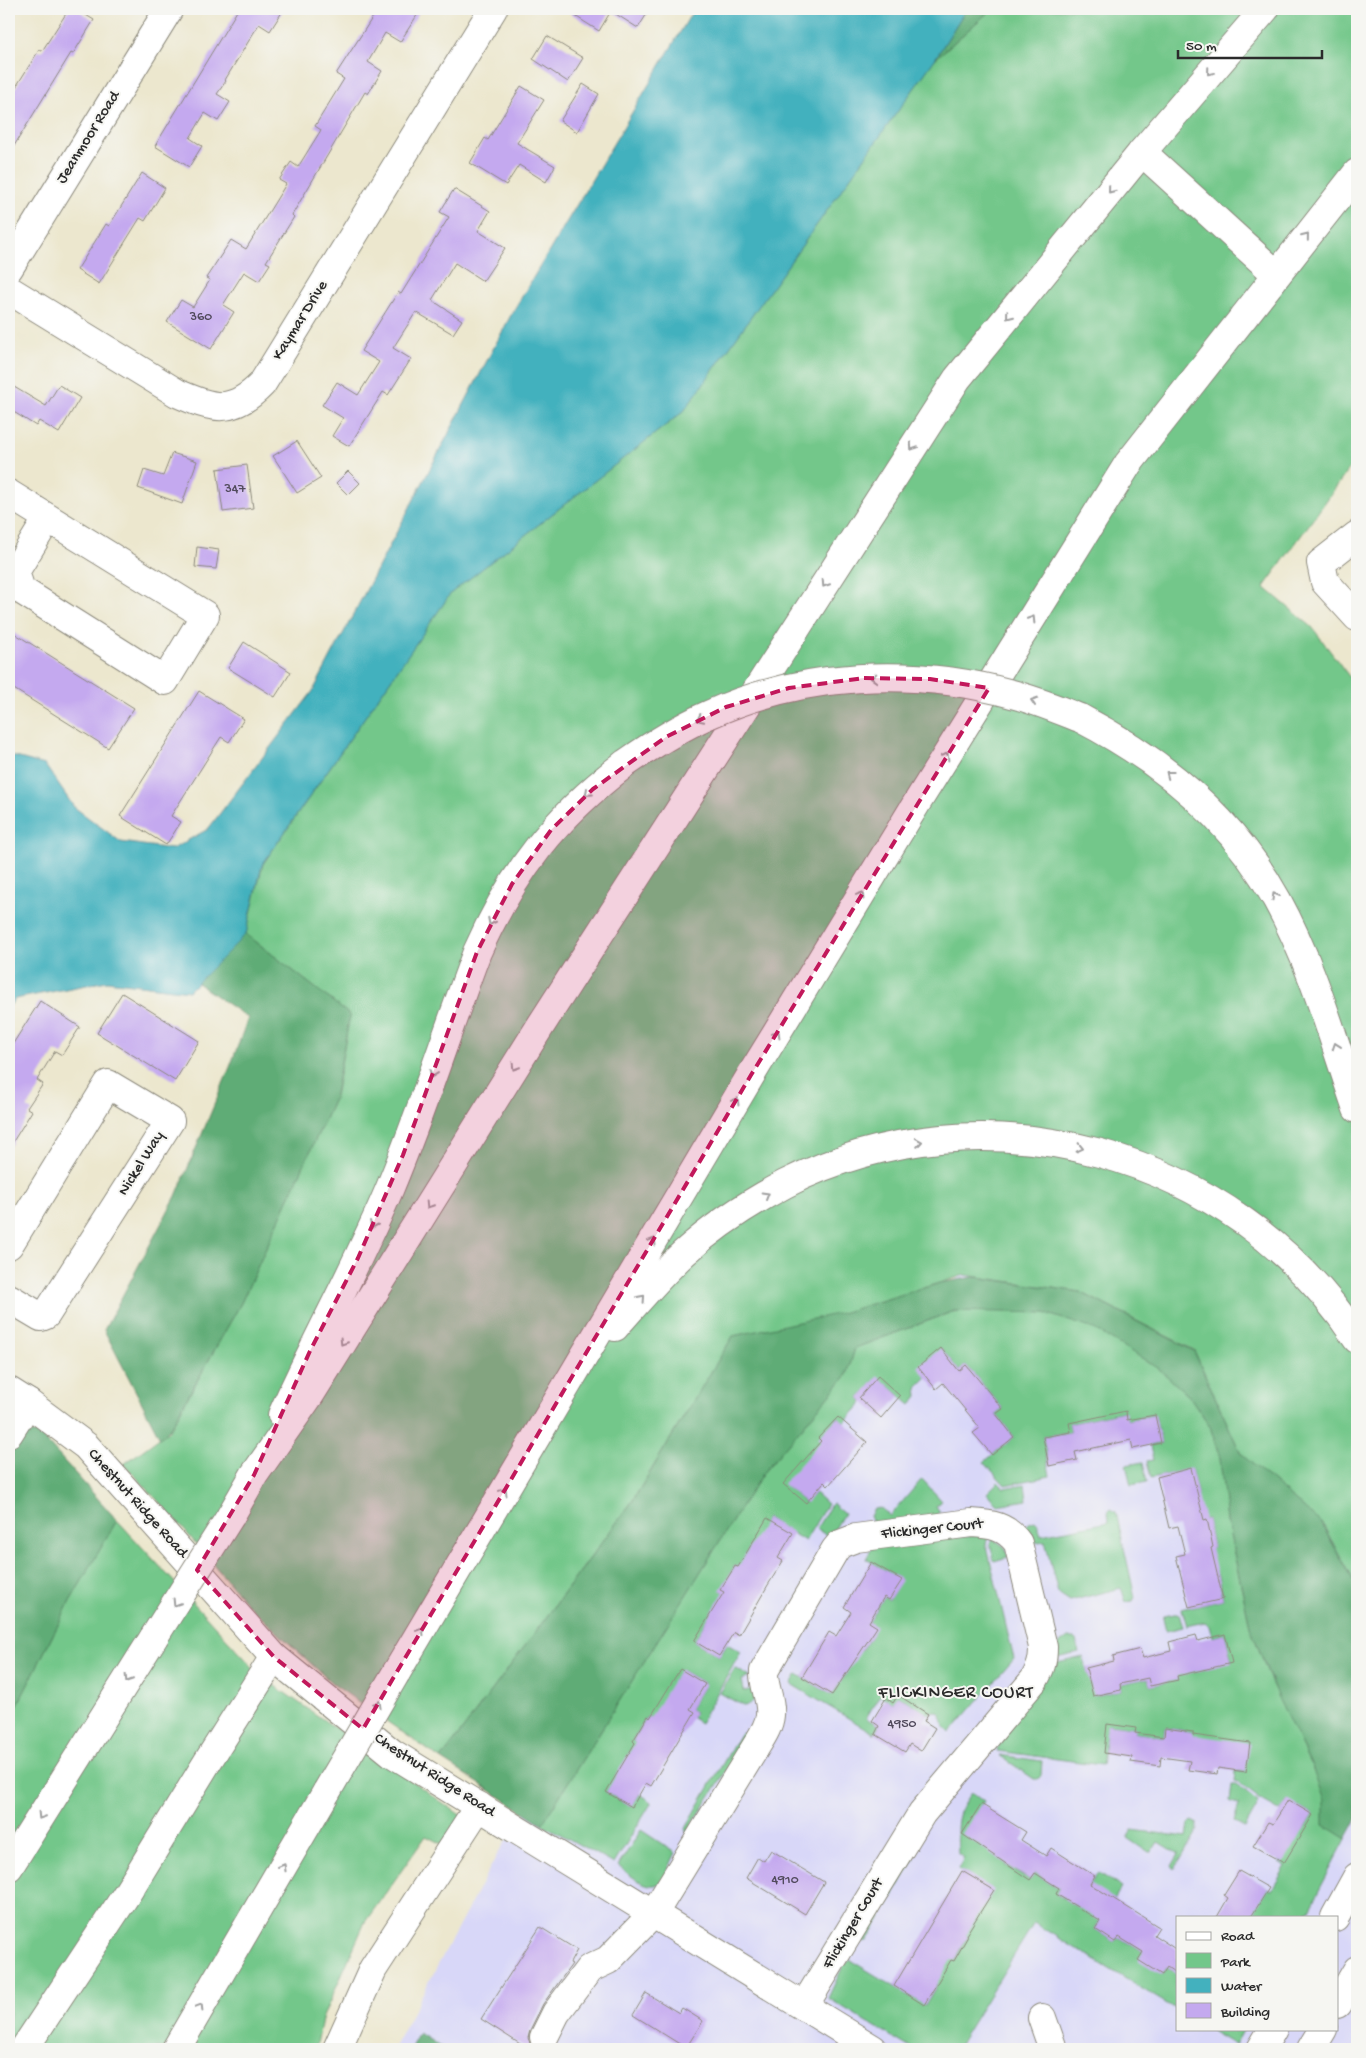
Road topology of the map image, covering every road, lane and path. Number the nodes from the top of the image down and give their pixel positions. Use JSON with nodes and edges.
{"nodes":[{"id":1,"x":169,"y":9,"type":"edge"},
{"id":2,"x":493,"y":9,"type":"edge"},
{"id":3,"x":1265,"y":9,"type":"edge"},
{"id":4,"x":1142,"y":152,"type":"junction"},
{"id":5,"x":1357,"y":172,"type":"edge"},
{"id":6,"x":9,"y":268,"type":"edge"},
{"id":7,"x":1276,"y":274,"type":"junction"},
{"id":8,"x":9,"y":290,"type":"edge"},
{"id":9,"x":9,"y":494,"type":"edge"},
{"id":10,"x":48,"y":518,"type":"junction"},
{"id":11,"x":1357,"y":535,"type":"edge"},
{"id":12,"x":1357,"y":617,"type":"edge"},
{"id":13,"x":1357,"y":1109,"type":"edge"},
{"id":14,"x":9,"y":1245,"type":"edge"},
{"id":15,"x":9,"y":1298,"type":"edge"},
{"id":16,"x":1357,"y":1339,"type":"edge"},
{"id":17,"x":574,"y":1373,"type":"junction"},
{"id":18,"x":18,"y":1397,"type":"edge"},
{"id":19,"x":9,"y":1433,"type":"edge"},
{"id":20,"x":254,"y":1475,"type":"junction"},
{"id":21,"x":274,"y":1657,"type":"junction"},
{"id":22,"x":478,"y":1806,"type":"junction"},
{"id":23,"x":9,"y":1867,"type":"edge"},
{"id":24,"x":1357,"y":1877,"type":"edge"},
{"id":25,"x":654,"y":1913,"type":"junction"},
{"id":26,"x":1337,"y":1916,"type":"edge"},
{"id":27,"x":1357,"y":1970,"type":"edge"},
{"id":28,"x":1338,"y":2002,"type":"edge"},
{"id":29,"x":804,"y":2006,"type":"junction"},
{"id":30,"x":1042,"y":2018,"type":"dead end"},
{"id":31,"x":1272,"y":2030,"type":"edge"},
{"id":32,"x":1322,"y":2030,"type":"edge"},
{"id":33,"x":544,"y":2037,"type":"dead end"},
{"id":34,"x":24,"y":2049,"type":"edge"},
{"id":35,"x":176,"y":2049,"type":"edge"},
{"id":36,"x":337,"y":2049,"type":"edge"},
{"id":37,"x":872,"y":2049,"type":"edge"},
{"id":38,"x":1053,"y":2049,"type":"edge"},
{"id":39,"x":1261,"y":2049,"type":"edge"},
{"id":40,"x":1311,"y":2049,"type":"edge"}],
"edges":[{"from":1,"to":6,"type":"main road","name":"Jeanmoor Road"},
{"from":2,"to":8,"type":"main road","name":"Kaymar Drive"},
{"from":3,"to":4,"type":"main road","one_way":true},
{"from":4,"to":7,"type":"main road"},
{"from":4,"to":20,"type":"main road","one_way":true},
{"from":7,"to":5,"type":"main road","one_way":true},
{"from":17,"to":7,"type":"main road","one_way":true},
{"from":9,"to":10,"type":"main road"},
{"from":10,"to":10,"type":"main road"},
{"from":11,"to":12,"type":"main road"},
{"from":13,"to":20,"type":"main road","one_way":true,"bridge":true},
{"from":14,"to":15,"type":"main road","name":"Nickel Way"},
{"from":17,"to":16,"type":"main road","one_way":true},
{"from":35,"to":17,"type":"main road","one_way":true,"bridge":true},
{"from":18,"to":19,"type":"main road"},
{"from":18,"to":21,"type":"main road","name":"Chestnut Ridge Road"},
{"from":20,"to":23,"type":"main road","one_way":true,"bridge":true},
{"from":21,"to":22,"type":"main road","name":"Chestnut Ridge Road"},
{"from":21,"to":34,"type":"main road"},
{"from":22,"to":25,"type":"main road","name":"Chestnut Ridge Road"},
{"from":22,"to":36,"type":"main road"},
{"from":24,"to":26,"type":"main road"},
{"from":25,"to":29,"type":"main road","name":"Chestnut Ridge Road"},
{"from":25,"to":29,"type":"main road","name":"Flickinger Court"},
{"from":25,"to":33,"type":"main road"},
{"from":27,"to":28,"type":"main road"},
{"from":29,"to":37,"type":"main road","name":"Chestnut Ridge Road"},
{"from":30,"to":38,"type":"main road"},
{"from":31,"to":39,"type":"main road"},
{"from":32,"to":40,"type":"main road"}]}
